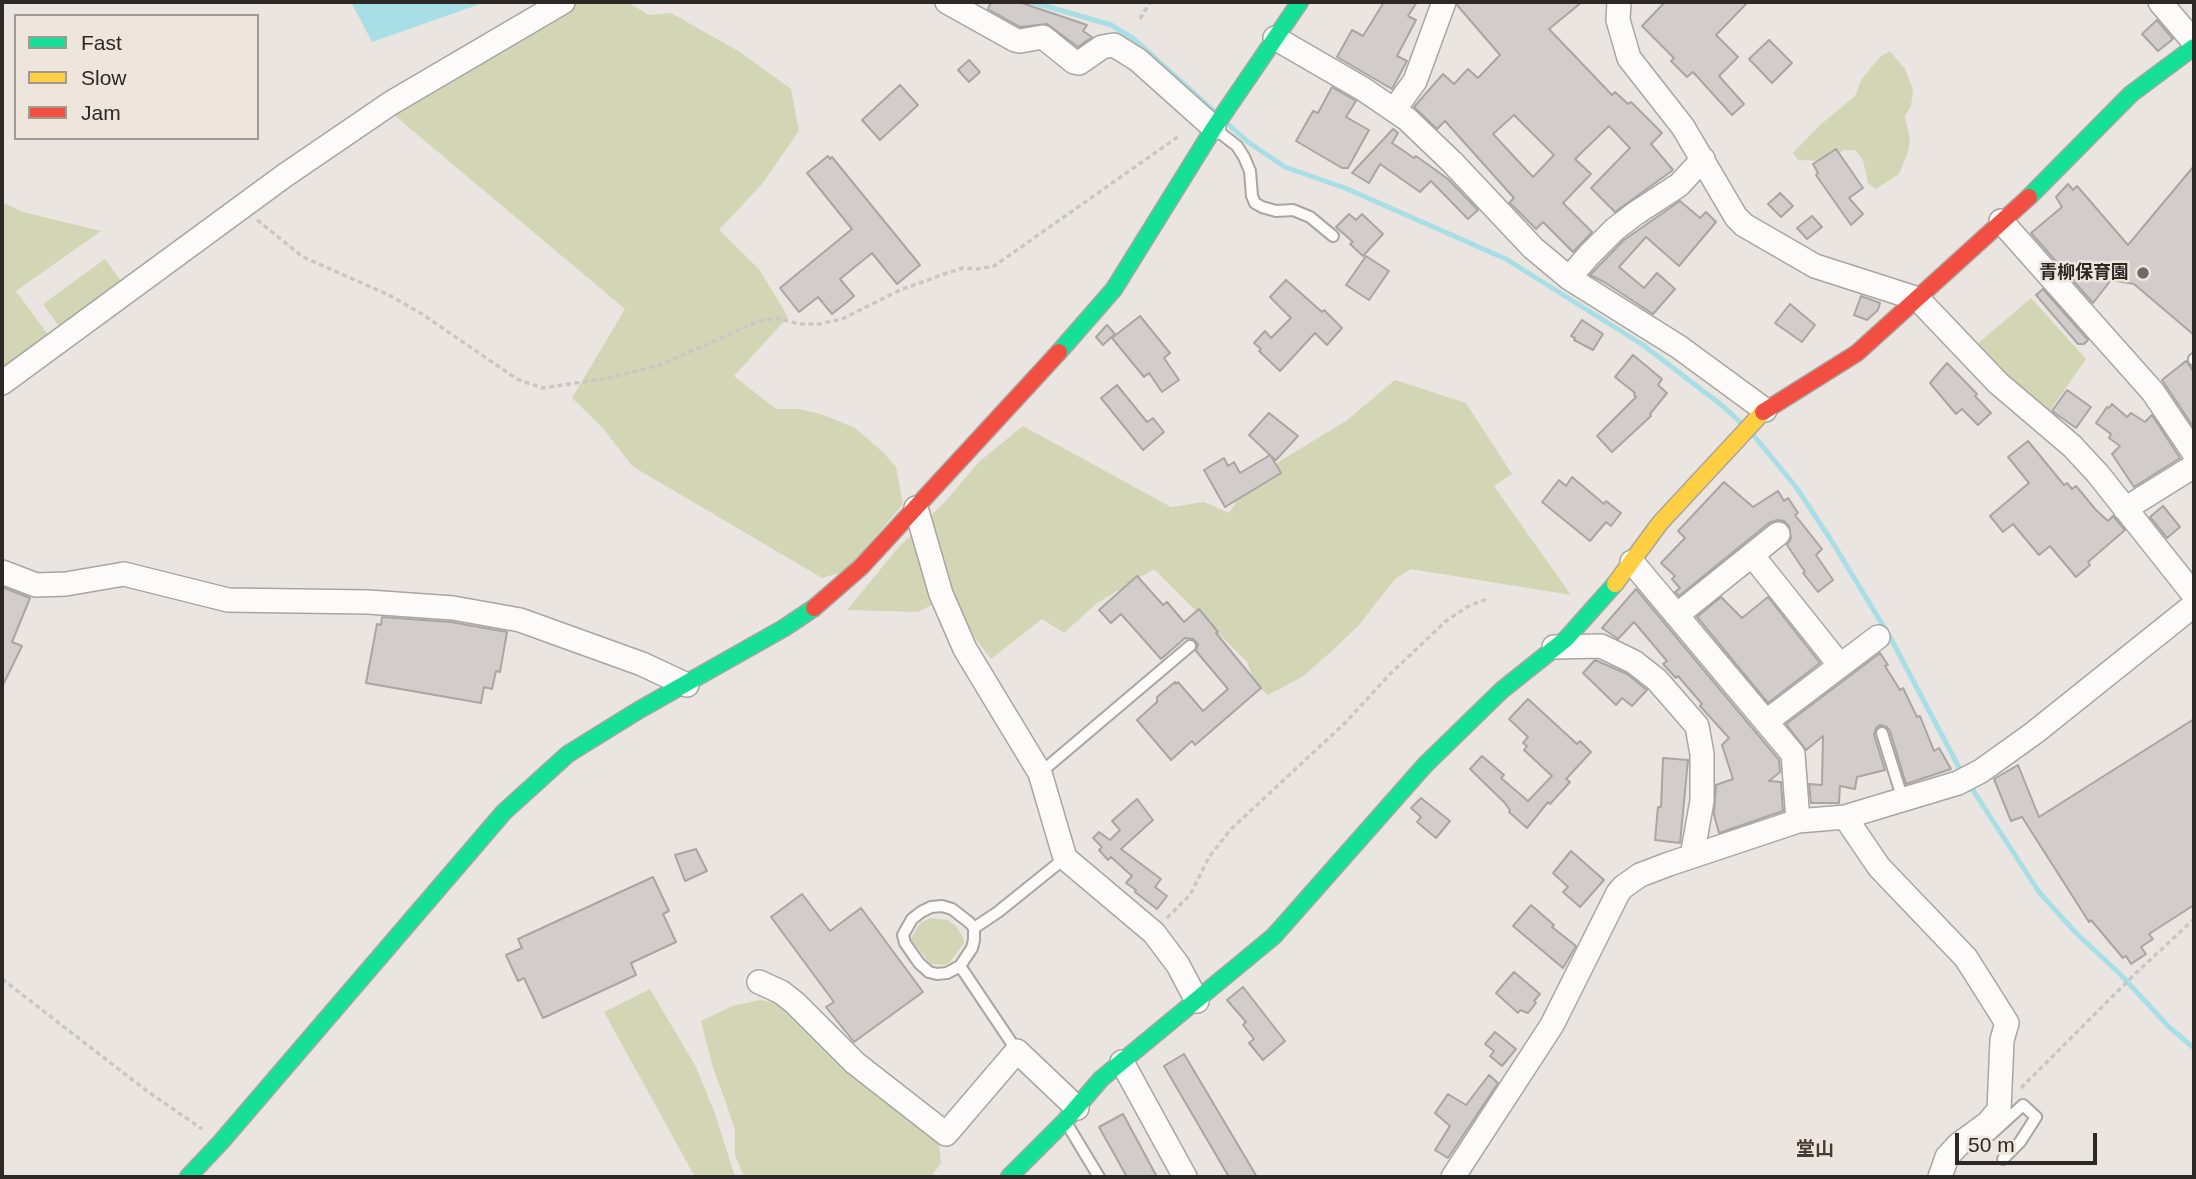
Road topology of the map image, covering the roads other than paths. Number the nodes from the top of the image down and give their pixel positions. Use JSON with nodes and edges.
{"nodes":[{"id":1,"x":563,"y":2,"type":"edge"},
{"id":2,"x":947,"y":2,"type":"edge"},
{"id":3,"x":1300,"y":2,"type":"edge"},
{"id":4,"x":1444,"y":2,"type":"edge"},
{"id":5,"x":1619,"y":2,"type":"edge"},
{"id":6,"x":2160,"y":2,"type":"edge"},
{"id":7,"x":1275,"y":38,"type":"junction"},
{"id":8,"x":2194,"y":44,"type":"edge"},
{"id":9,"x":1394,"y":110,"type":"junction"},
{"id":10,"x":1216,"y":119,"type":"junction"},
{"id":11,"x":1703,"y":159,"type":"junction"},
{"id":12,"x":2001,"y":221,"type":"junction"},
{"id":13,"x":1333,"y":236,"type":"dead end"},
{"id":14,"x":1569,"y":278,"type":"junction"},
{"id":15,"x":1918,"y":299,"type":"junction"},
{"id":16,"x":2,"y":383,"type":"edge"},
{"id":17,"x":1762,"y":413,"type":"junction"},
{"id":18,"x":2194,"y":453,"type":"edge"},
{"id":19,"x":2194,"y":467,"type":"edge"},
{"id":20,"x":916,"y":508,"type":"junction"},
{"id":21,"x":2125,"y":509,"type":"junction"},
{"id":22,"x":1778,"y":534,"type":"dead end"},
{"id":23,"x":1752,"y":555,"type":"junction"},
{"id":24,"x":1632,"y":562,"type":"junction"},
{"id":25,"x":2,"y":572,"type":"edge"},
{"id":26,"x":2194,"y":596,"type":"edge"},
{"id":27,"x":2194,"y":605,"type":"edge"},
{"id":28,"x":1677,"y":615,"type":"junction"},
{"id":29,"x":1878,"y":637,"type":"dead end"},
{"id":30,"x":1190,"y":646,"type":"dead end"},
{"id":31,"x":1554,"y":646,"type":"junction"},
{"id":32,"x":1839,"y":664,"type":"junction"},
{"id":33,"x":687,"y":685,"type":"junction"},
{"id":34,"x":1767,"y":721,"type":"junction"},
{"id":35,"x":1882,"y":733,"type":"dead end"},
{"id":36,"x":1041,"y":773,"type":"junction"},
{"id":37,"x":1903,"y":800,"type":"junction"},
{"id":38,"x":1845,"y":817,"type":"junction"},
{"id":39,"x":1798,"y":821,"type":"junction"},
{"id":40,"x":1692,"y":856,"type":"junction"},
{"id":41,"x":1065,"y":858,"type":"junction"},
{"id":42,"x":974,"y":928,"type":"junction"},
{"id":43,"x":960,"y":966,"type":"junction"},
{"id":44,"x":759,"y":982,"type":"dead end"},
{"id":45,"x":1198,"y":1001,"type":"junction"},
{"id":46,"x":1017,"y":1051,"type":"junction"},
{"id":47,"x":1122,"y":1062,"type":"junction"},
{"id":48,"x":1071,"y":1115,"type":"junction"},
{"id":49,"x":2003,"y":1159,"type":"dead end"},
{"id":50,"x":1944,"y":1167,"type":"edge"},
{"id":51,"x":188,"y":1177,"type":"edge"},
{"id":52,"x":1009,"y":1177,"type":"edge"},
{"id":53,"x":1099,"y":1177,"type":"edge"},
{"id":54,"x":1185,"y":1177,"type":"edge"},
{"id":55,"x":1453,"y":1177,"type":"edge"}],
"edges":[{"from":1,"to":16,"type":"street"},
{"from":2,"to":10,"type":"street"},
{"from":3,"to":7,"type":"street"},
{"from":4,"to":9,"type":"street"},
{"from":5,"to":11,"type":"street"},
{"from":6,"to":8,"type":"street"},
{"from":7,"to":9,"type":"street"},
{"from":7,"to":10,"type":"street"},
{"from":8,"to":12,"type":"street"},
{"from":9,"to":14,"type":"street"},
{"from":10,"to":13,"type":"lane"},
{"from":10,"to":20,"type":"street"},
{"from":11,"to":14,"type":"street"},
{"from":11,"to":15,"type":"street"},
{"from":12,"to":15,"type":"street"},
{"from":12,"to":18,"type":"street"},
{"from":14,"to":17,"type":"street"},
{"from":15,"to":17,"type":"street"},
{"from":15,"to":21,"type":"street"},
{"from":17,"to":24,"type":"street"},
{"from":19,"to":21,"type":"street"},
{"from":20,"to":33,"type":"street"},
{"from":20,"to":36,"type":"street"},
{"from":21,"to":26,"type":"street"},
{"from":22,"to":23,"type":"street"},
{"from":23,"to":28,"type":"street"},
{"from":23,"to":32,"type":"street"},
{"from":24,"to":28,"type":"street"},
{"from":24,"to":31,"type":"street"},
{"from":25,"to":33,"type":"street"},
{"from":27,"to":37,"type":"street"},
{"from":28,"to":34,"type":"street"},
{"from":29,"to":32,"type":"street"},
{"from":30,"to":36,"type":"lane"},
{"from":31,"to":40,"type":"street"},
{"from":31,"to":45,"type":"street"},
{"from":32,"to":34,"type":"street"},
{"from":33,"to":51,"type":"street"},
{"from":34,"to":39,"type":"street"},
{"from":35,"to":37,"type":"lane"},
{"from":36,"to":41,"type":"street"},
{"from":37,"to":38,"type":"street"},
{"from":38,"to":39,"type":"street"},
{"from":38,"to":50,"type":"street"},
{"from":39,"to":40,"type":"street"},
{"from":40,"to":55,"type":"street"},
{"from":41,"to":42,"type":"lane"},
{"from":41,"to":45,"type":"street"},
{"from":42,"to":43,"type":"lane"},
{"from":42,"to":43,"type":"lane"},
{"from":43,"to":46,"type":"lane"},
{"from":44,"to":46,"type":"street"},
{"from":45,"to":47,"type":"street"},
{"from":46,"to":48,"type":"street"},
{"from":47,"to":48,"type":"street"},
{"from":47,"to":54,"type":"street"},
{"from":48,"to":52,"type":"street"},
{"from":48,"to":53,"type":"lane"},
{"from":49,"to":50,"type":"lane"}]}
